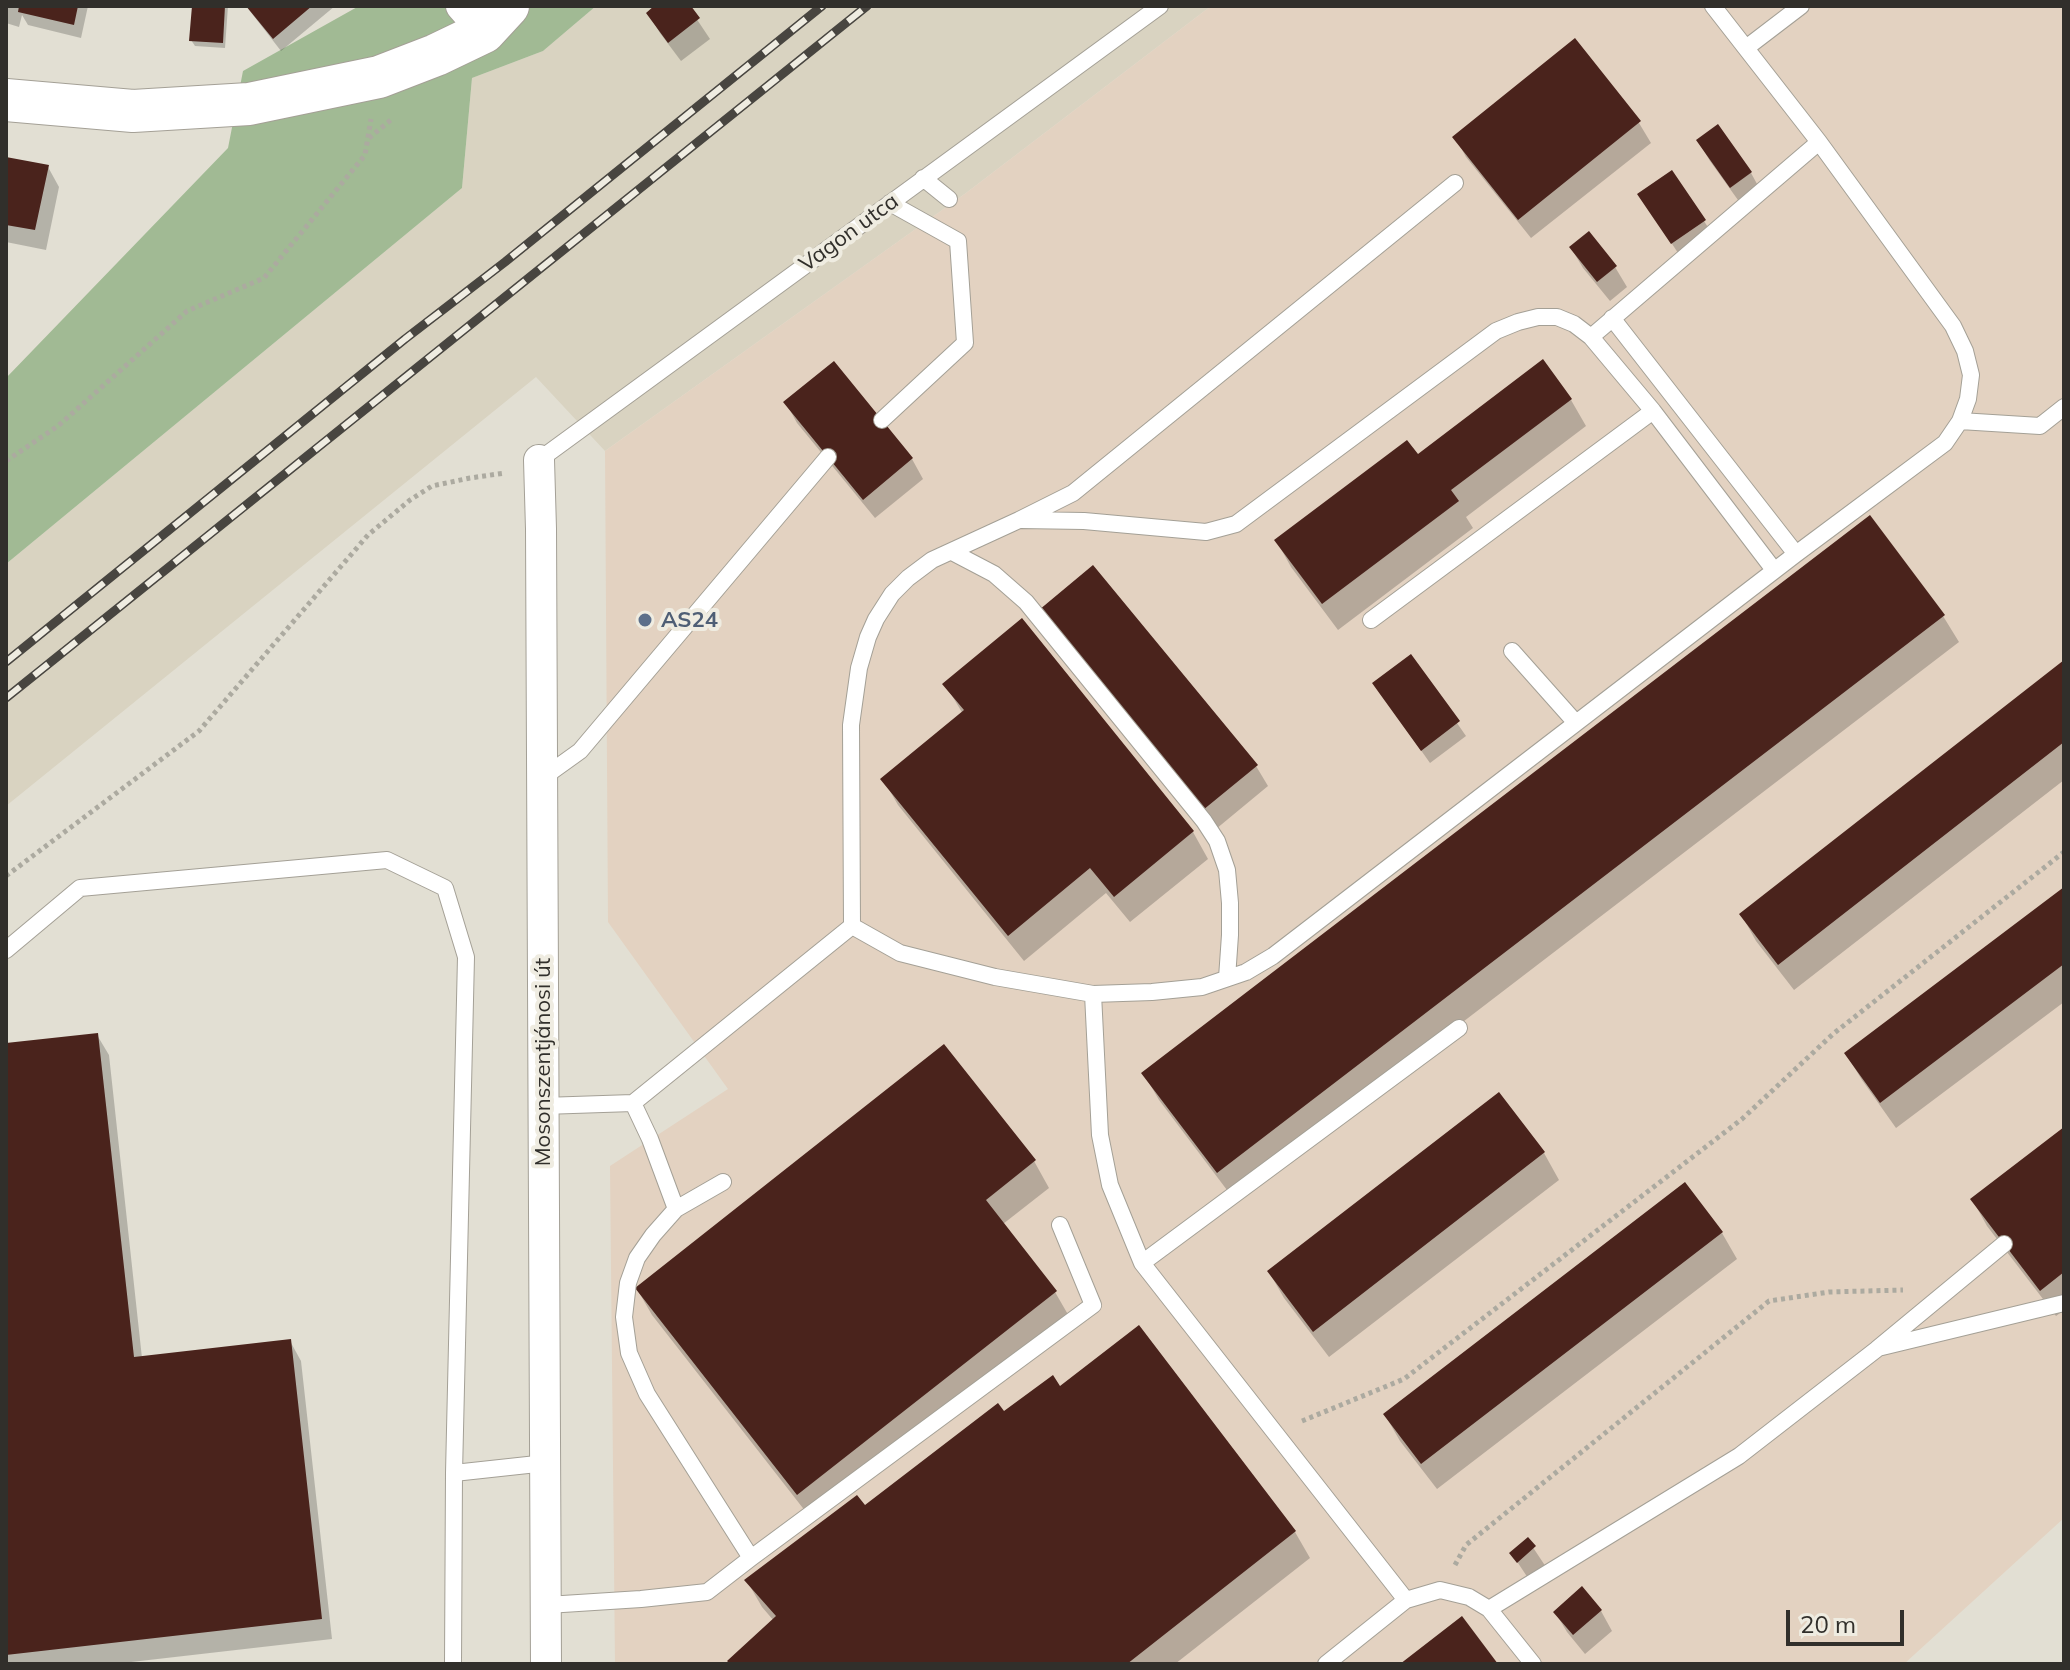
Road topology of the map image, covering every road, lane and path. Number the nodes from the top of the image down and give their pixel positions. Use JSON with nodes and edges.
{"nodes":[{"id":1,"x":527,"y":6,"type":"edge"},
{"id":2,"x":1160,"y":6,"type":"edge"},
{"id":3,"x":1713,"y":6,"type":"edge"},
{"id":4,"x":1801,"y":6,"type":"edge"},
{"id":5,"x":484,"y":15,"type":"edge"},
{"id":6,"x":1746,"y":48,"type":"junction"},
{"id":7,"x":379,"y":77,"type":"junction"},
{"id":8,"x":6,"y":100,"type":"edge"},
{"id":9,"x":1819,"y":142,"type":"junction"},
{"id":10,"x":923,"y":178,"type":"junction"},
{"id":11,"x":1455,"y":183,"type":"dead end"},
{"id":12,"x":949,"y":199,"type":"dead end"},
{"id":13,"x":890,"y":203,"type":"junction"},
{"id":14,"x":1612,"y":318,"type":"junction"},
{"id":15,"x":1591,"y":337,"type":"junction"},
{"id":16,"x":2064,"y":407,"type":"edge"},
{"id":17,"x":1653,"y":411,"type":"junction"},
{"id":18,"x":882,"y":420,"type":"dead end"},
{"id":19,"x":1960,"y":421,"type":"junction"},
{"id":20,"x":828,"y":457,"type":"dead end"},
{"id":21,"x":539,"y":460,"type":"junction"},
{"id":22,"x":6,"y":461,"type":"edge"},
{"id":23,"x":1019,"y":520,"type":"junction"},
{"id":24,"x":952,"y":552,"type":"junction"},
{"id":25,"x":1796,"y":554,"type":"junction"},
{"id":26,"x":1774,"y":570,"type":"junction"},
{"id":27,"x":1371,"y":620,"type":"dead end"},
{"id":28,"x":1512,"y":651,"type":"dead end"},
{"id":29,"x":1576,"y":723,"type":"junction"},
{"id":30,"x":541,"y":779,"type":"junction"},
{"id":31,"x":2064,"y":852,"type":"edge"},
{"id":32,"x":6,"y":876,"type":"edge"},
{"id":33,"x":852,"y":926,"type":"junction"},
{"id":34,"x":6,"y":950,"type":"edge"},
{"id":35,"x":1227,"y":978,"type":"junction"},
{"id":36,"x":1093,"y":994,"type":"junction"},
{"id":37,"x":1459,"y":1028,"type":"dead end"},
{"id":38,"x":633,"y":1103,"type":"junction"},
{"id":39,"x":543,"y":1106,"type":"junction"},
{"id":40,"x":723,"y":1182,"type":"dead end"},
{"id":41,"x":676,"y":1209,"type":"junction"},
{"id":42,"x":1060,"y":1225,"type":"dead end"},
{"id":43,"x":2004,"y":1244,"type":"dead end"},
{"id":44,"x":1142,"y":1263,"type":"junction"},
{"id":45,"x":1949,"y":1288,"type":"junction"},
{"id":46,"x":2064,"y":1303,"type":"edge"},
{"id":47,"x":1877,"y":1349,"type":"junction"},
{"id":48,"x":1275,"y":1432,"type":"junction"},
{"id":49,"x":546,"y":1463,"type":"junction"},
{"id":50,"x":454,"y":1473,"type":"junction"},
{"id":51,"x":751,"y":1558,"type":"junction"},
{"id":52,"x":1440,"y":1590,"type":"junction"},
{"id":53,"x":1406,"y":1600,"type":"junction"},
{"id":54,"x":547,"y":1605,"type":"junction"},
{"id":55,"x":1489,"y":1609,"type":"junction"},
{"id":56,"x":453,"y":1664,"type":"edge"},
{"id":57,"x":546,"y":1664,"type":"edge"},
{"id":58,"x":1326,"y":1664,"type":"edge"},
{"id":59,"x":1533,"y":1664,"type":"edge"}],
"edges":[{"from":1,"to":5,"type":"street"},
{"from":2,"to":10,"type":"lane","name":"Vagon utca"},
{"from":3,"to":6,"type":"lane"},
{"from":4,"to":6,"type":"lane"},
{"from":5,"to":7,"type":"street"},
{"from":6,"to":9,"type":"lane"},
{"from":7,"to":8,"type":"street"},
{"from":7,"to":22,"type":"path"},
{"from":9,"to":14,"type":"lane"},
{"from":9,"to":19,"type":"lane"},
{"from":10,"to":12,"type":"lane"},
{"from":10,"to":13,"type":"lane","name":"Vagon utca"},
{"from":11,"to":23,"type":"lane"},
{"from":13,"to":18,"type":"lane"},
{"from":13,"to":21,"type":"lane","name":"Vagon utca"},
{"from":14,"to":15,"type":"lane"},
{"from":14,"to":25,"type":"lane"},
{"from":15,"to":17,"type":"lane"},
{"from":15,"to":23,"type":"lane"},
{"from":16,"to":19,"type":"lane"},
{"from":17,"to":26,"type":"lane"},
{"from":17,"to":27,"type":"lane"},
{"from":19,"to":25,"type":"lane"},
{"from":20,"to":30,"type":"lane"},
{"from":21,"to":30,"type":"street","name":"Mosonszentjánosi út"},
{"from":21,"to":32,"type":"path"},
{"from":23,"to":24,"type":"lane"},
{"from":24,"to":33,"type":"lane"},
{"from":24,"to":35,"type":"lane"},
{"from":25,"to":26,"type":"lane"},
{"from":26,"to":29,"type":"lane"},
{"from":28,"to":29,"type":"lane"},
{"from":29,"to":35,"type":"lane"},
{"from":30,"to":39,"type":"street","name":"Mosonszentjánosi út"},
{"from":31,"to":48,"type":"path"},
{"from":33,"to":36,"type":"lane"},
{"from":33,"to":38,"type":"lane"},
{"from":34,"to":50,"type":"lane"},
{"from":35,"to":36,"type":"lane"},
{"from":36,"to":44,"type":"lane"},
{"from":37,"to":44,"type":"lane"},
{"from":38,"to":39,"type":"lane"},
{"from":38,"to":41,"type":"lane"},
{"from":39,"to":49,"type":"street","name":"Mosonszentjánosi út"},
{"from":40,"to":41,"type":"lane"},
{"from":41,"to":51,"type":"lane"},
{"from":42,"to":51,"type":"lane"},
{"from":43,"to":45,"type":"lane"},
{"from":44,"to":48,"type":"lane"},
{"from":45,"to":47,"type":"lane"},
{"from":45,"to":52,"type":"path"},
{"from":46,"to":47,"type":"lane"},
{"from":47,"to":55,"type":"lane"},
{"from":48,"to":53,"type":"lane"},
{"from":49,"to":50,"type":"lane"},
{"from":49,"to":54,"type":"street","name":"Mosonszentjánosi út"},
{"from":50,"to":56,"type":"lane"},
{"from":51,"to":54,"type":"lane"},
{"from":52,"to":53,"type":"lane"},
{"from":52,"to":55,"type":"lane"},
{"from":53,"to":58,"type":"lane"},
{"from":54,"to":57,"type":"street","name":"Mosonszentjánosi út"},
{"from":55,"to":59,"type":"lane"}]}
